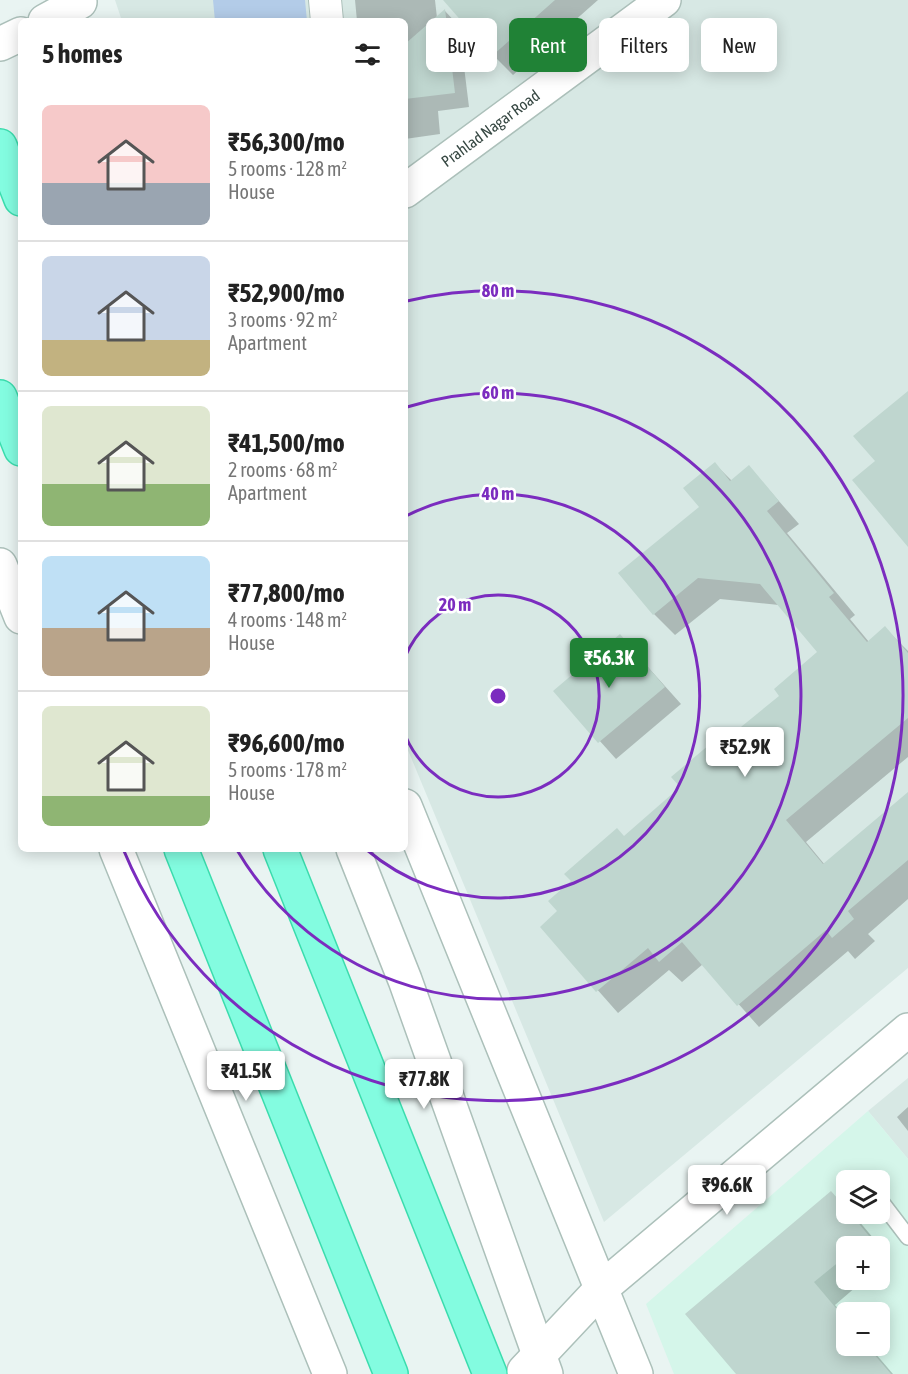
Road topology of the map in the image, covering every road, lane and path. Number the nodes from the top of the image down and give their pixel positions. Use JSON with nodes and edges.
{"nodes":[{"id":1,"x":325,"y":0,"type":"edge"},
{"id":2,"x":664,"y":0,"type":"edge"},
{"id":3,"x":83,"y":8,"type":"edge"},
{"id":4,"x":54,"y":18,"type":"edge"},
{"id":5,"x":327,"y":18,"type":"edge"},
{"id":6,"x":18,"y":35,"type":"edge"},
{"id":7,"x":0,"y":44,"type":"edge"},
{"id":8,"x":0,"y":146,"type":"edge"},
{"id":9,"x":408,"y":189,"type":"edge"},
{"id":10,"x":18,"y":191,"type":"edge"},
{"id":11,"x":0,"y":397,"type":"edge"},
{"id":12,"x":18,"y":442,"type":"edge"},
{"id":13,"x":0,"y":565,"type":"edge"},
{"id":14,"x":18,"y":609,"type":"edge"},
{"id":15,"x":408,"y":813,"type":"edge"},
{"id":16,"x":117,"y":852,"type":"edge"},
{"id":17,"x":182,"y":852,"type":"edge"},
{"id":18,"x":281,"y":852,"type":"edge"},
{"id":19,"x":354,"y":852,"type":"edge"},
{"id":20,"x":908,"y":1030,"type":"edge"},
{"id":21,"x":890,"y":1213,"type":"edge"},
{"id":22,"x":908,"y":1237,"type":"edge"},
{"id":23,"x":602,"y":1288,"type":"junction"},
{"id":24,"x":535,"y":1368,"type":"edge"},
{"id":25,"x":330,"y":1374,"type":"edge"},
{"id":26,"x":391,"y":1374,"type":"edge"},
{"id":27,"x":490,"y":1374,"type":"edge"},
{"id":28,"x":636,"y":1374,"type":"edge"}],
"edges":[{"from":1,"to":5,"type":"street"},
{"from":2,"to":9,"type":"street","name":"Prahlad Nagar Road"},
{"from":3,"to":4,"type":"street"},
{"from":6,"to":7,"type":"street"},
{"from":8,"to":10,"type":"highway"},
{"from":11,"to":12,"type":"highway"},
{"from":13,"to":14,"type":"street"},
{"from":15,"to":23,"type":"street"},
{"from":16,"to":25,"type":"street"},
{"from":17,"to":26,"type":"highway"},
{"from":18,"to":27,"type":"highway"},
{"from":19,"to":24,"type":"street"},
{"from":20,"to":23,"type":"street"},
{"from":21,"to":22,"type":"lane"},
{"from":23,"to":24,"type":"street"},
{"from":23,"to":28,"type":"street"}]}
